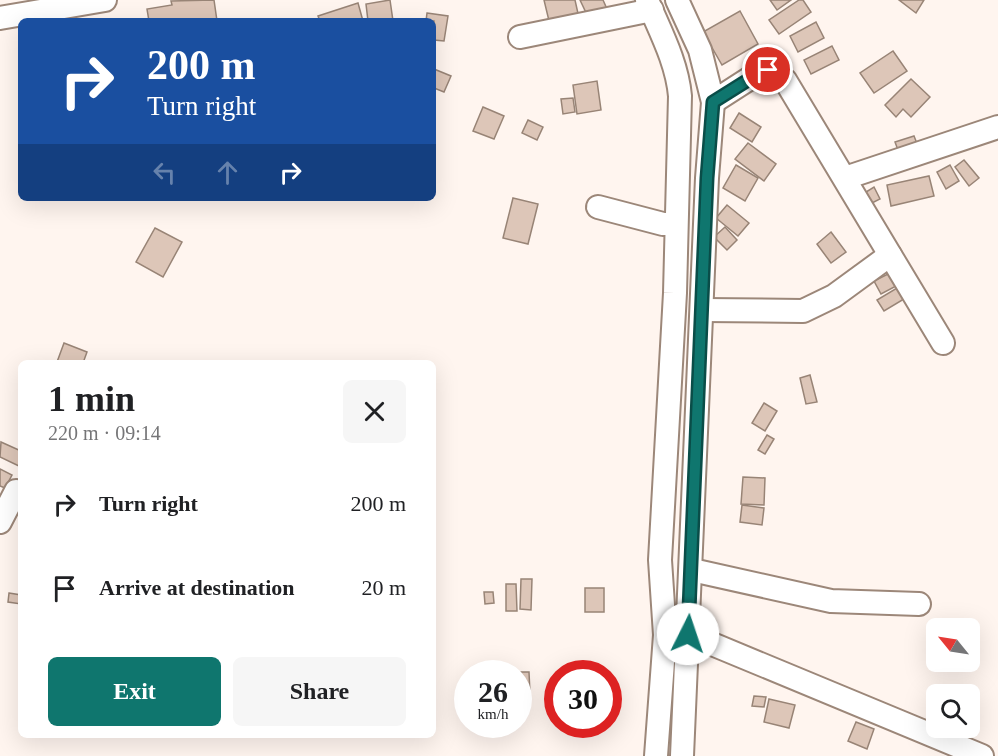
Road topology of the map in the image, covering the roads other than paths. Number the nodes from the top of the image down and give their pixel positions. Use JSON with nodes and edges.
{"nodes":[{"id":1,"x":105,"y":0,"type":"edge"},
{"id":2,"x":677,"y":0,"type":"edge"},
{"id":3,"x":650,"y":5,"type":"edge"},
{"id":4,"x":0,"y":18,"type":"edge"},
{"id":5,"x":520,"y":37,"type":"dead end"},
{"id":6,"x":713,"y":102,"type":"junction"},
{"id":7,"x":998,"y":128,"type":"edge"},
{"id":8,"x":692,"y":178,"type":"junction"},
{"id":9,"x":845,"y":178,"type":"junction"},
{"id":10,"x":598,"y":207,"type":"dead end"},
{"id":11,"x":676,"y":224,"type":"junction"},
{"id":12,"x":890,"y":255,"type":"junction"},
{"id":13,"x":703,"y":310,"type":"junction"},
{"id":14,"x":943,"y":343,"type":"dead end"},
{"id":15,"x":16,"y":490,"type":"dead end"},
{"id":16,"x":0,"y":522,"type":"edge"},
{"id":17,"x":692,"y":570,"type":"junction"},
{"id":18,"x":919,"y":604,"type":"dead end"},
{"id":19,"x":688,"y":634,"type":"junction"},
{"id":20,"x":656,"y":756,"type":"edge"},
{"id":21,"x":682,"y":756,"type":"edge"},
{"id":22,"x":982,"y":756,"type":"edge"}],
"edges":[{"from":1,"to":4,"type":"street"},
{"from":2,"to":6,"type":"street"},
{"from":3,"to":5,"type":"street"},
{"from":3,"to":8,"type":"street"},
{"from":6,"to":8,"type":"street"},
{"from":6,"to":9,"type":"street"},
{"from":7,"to":9,"type":"street"},
{"from":8,"to":11,"type":"street"},
{"from":8,"to":13,"type":"street"},
{"from":9,"to":12,"type":"street"},
{"from":10,"to":11,"type":"street"},
{"from":11,"to":20,"type":"street"},
{"from":12,"to":13,"type":"street"},
{"from":12,"to":14,"type":"street"},
{"from":13,"to":17,"type":"street"},
{"from":15,"to":16,"type":"street"},
{"from":17,"to":18,"type":"street"},
{"from":17,"to":19,"type":"street"},
{"from":19,"to":21,"type":"street"},
{"from":19,"to":22,"type":"street"}]}
